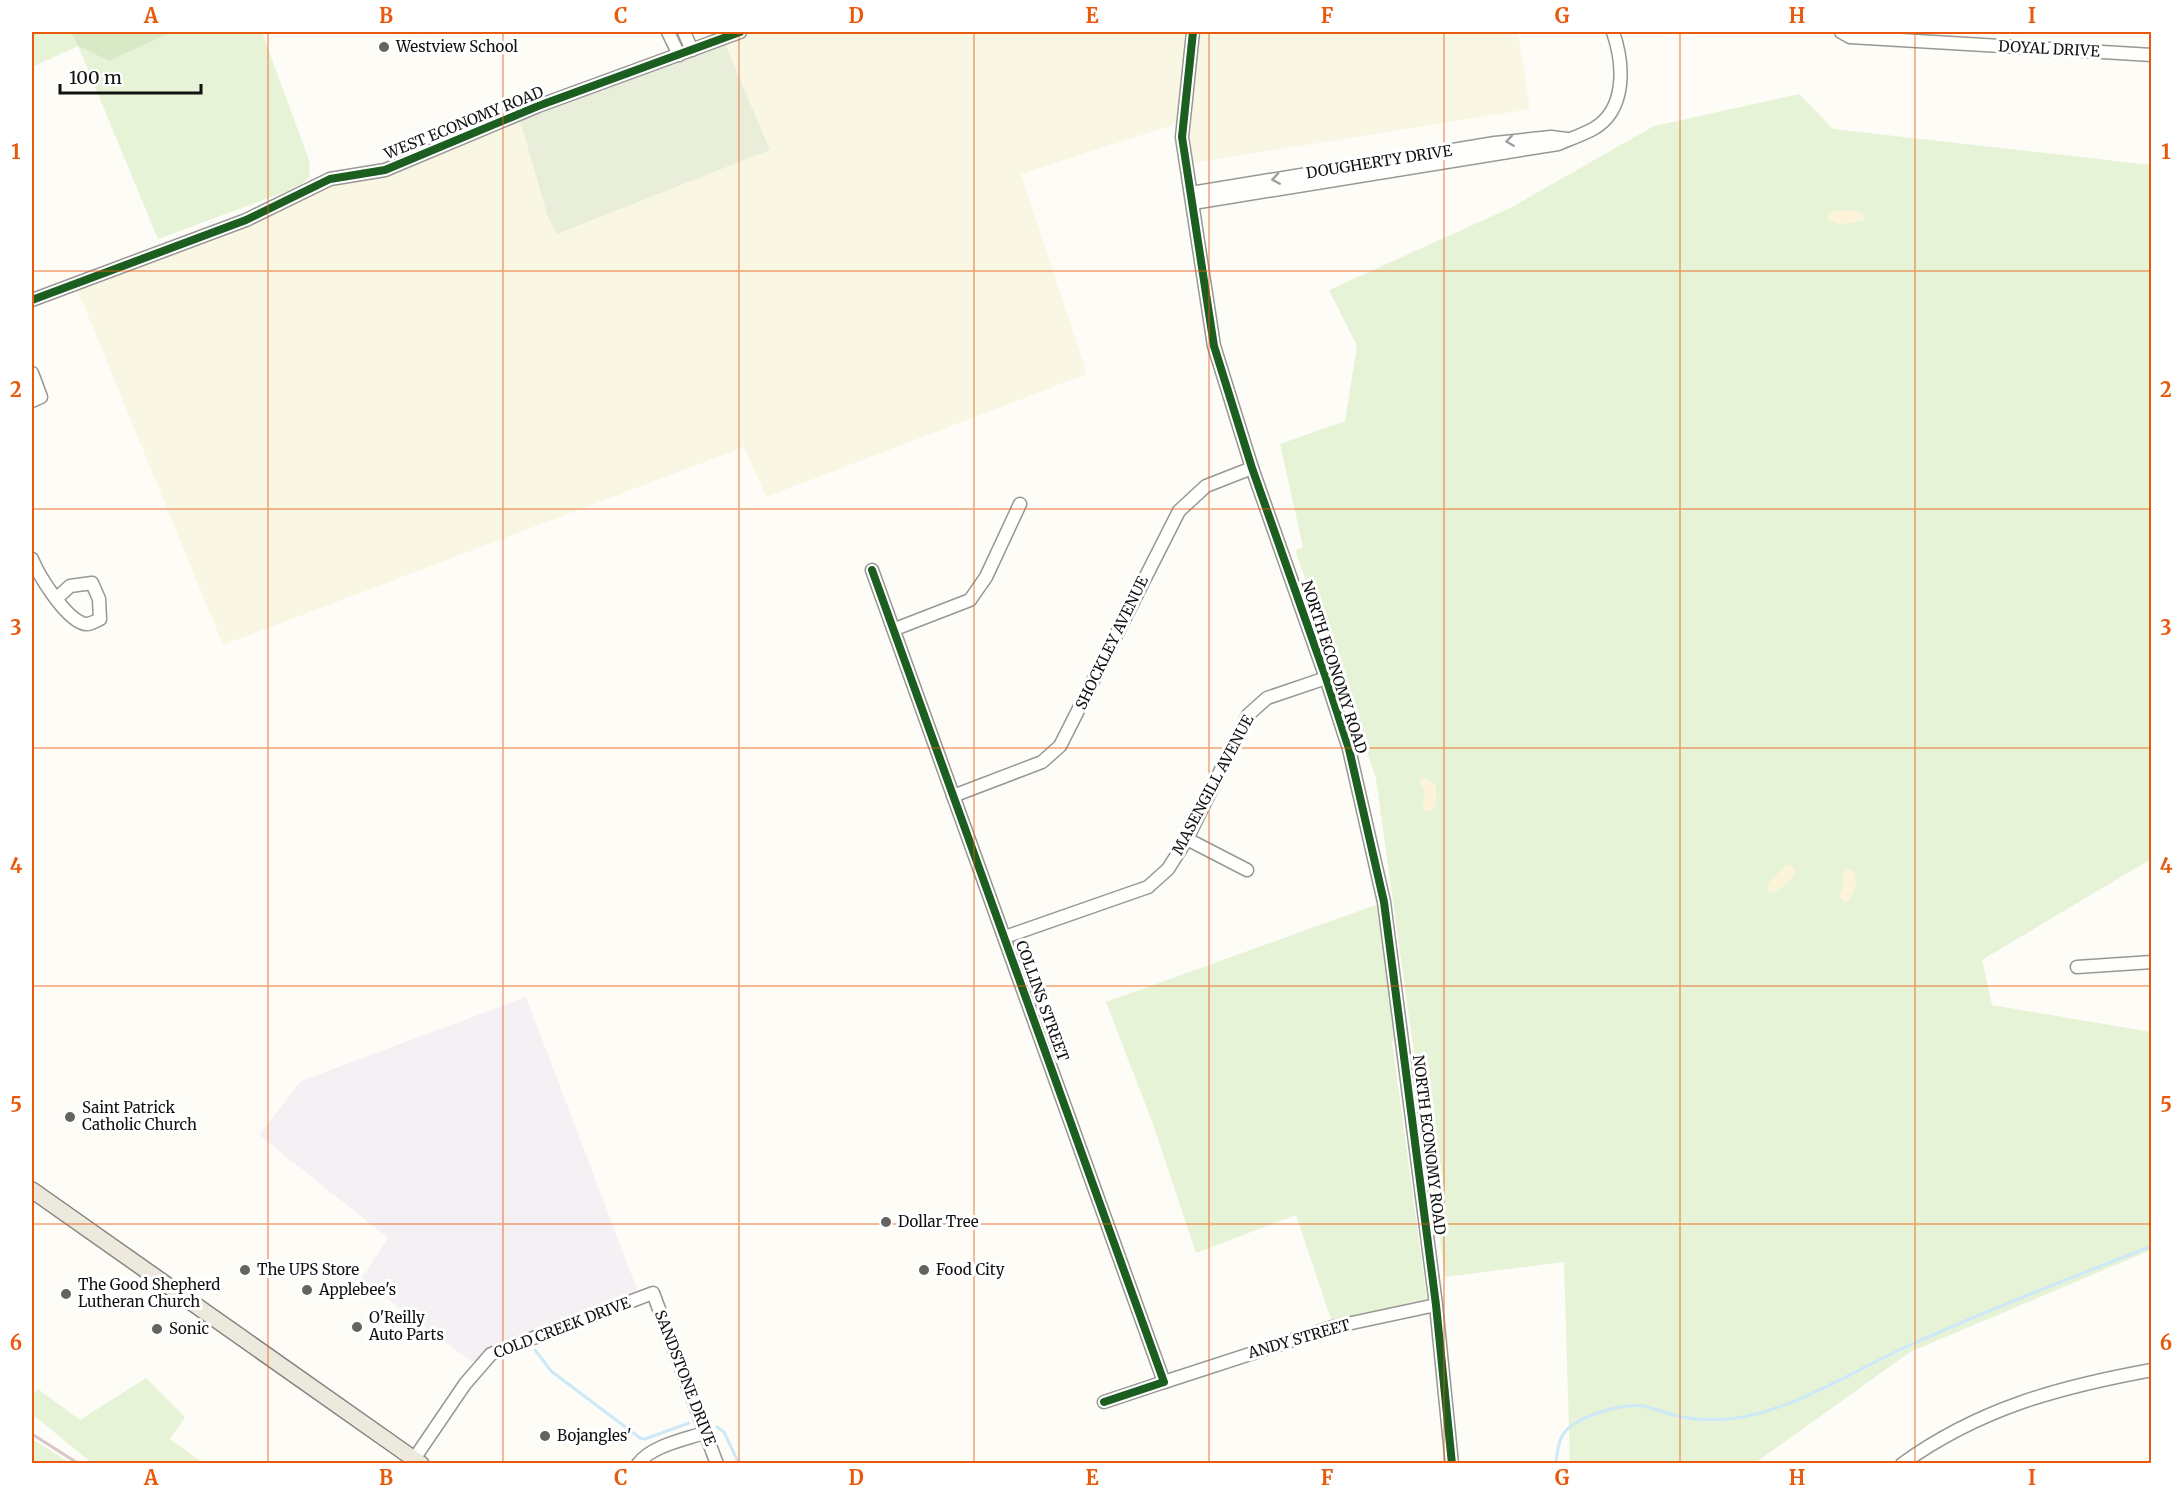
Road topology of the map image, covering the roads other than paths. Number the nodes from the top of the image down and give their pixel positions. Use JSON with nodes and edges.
{"nodes":[{"id":1,"x":668,"y":32,"type":"edge"},
{"id":2,"x":684,"y":32,"type":"edge"},
{"id":3,"x":740,"y":32,"type":"edge"},
{"id":4,"x":1193,"y":32,"type":"edge"},
{"id":5,"x":1613,"y":32,"type":"edge"},
{"id":6,"x":1841,"y":32,"type":"edge"},
{"id":7,"x":692,"y":50,"type":"junction"},
{"id":8,"x":679,"y":55,"type":"junction"},
{"id":9,"x":2151,"y":55,"type":"edge"},
{"id":10,"x":1192,"y":198,"type":"junction"},
{"id":11,"x":32,"y":300,"type":"edge"},
{"id":12,"x":32,"y":373,"type":"edge"},
{"id":13,"x":32,"y":401,"type":"edge"},
{"id":14,"x":1252,"y":468,"type":"junction"},
{"id":15,"x":1020,"y":504,"type":"dead end"},
{"id":16,"x":32,"y":559,"type":"edge"},
{"id":17,"x":872,"y":570,"type":"dead end"},
{"id":18,"x":56,"y":599,"type":"dead end"},
{"id":19,"x":895,"y":629,"type":"junction"},
{"id":20,"x":1326,"y":678,"type":"junction"},
{"id":21,"x":953,"y":796,"type":"junction"},
{"id":22,"x":1186,"y":839,"type":"junction"},
{"id":23,"x":1247,"y":870,"type":"dead end"},
{"id":24,"x":1005,"y":937,"type":"junction"},
{"id":25,"x":2151,"y":962,"type":"edge"},
{"id":26,"x":2077,"y":967,"type":"dead end"},
{"id":27,"x":32,"y":1190,"type":"edge"},
{"id":28,"x":653,"y":1293,"type":"joint"},
{"id":29,"x":1436,"y":1305,"type":"junction"},
{"id":30,"x":2151,"y":1370,"type":"edge"},
{"id":31,"x":1164,"y":1382,"type":"junction"},
{"id":32,"x":1104,"y":1402,"type":"dead end"},
{"id":33,"x":704,"y":1433,"type":"junction"},
{"id":34,"x":418,"y":1461,"type":"edge"},
{"id":35,"x":638,"y":1464,"type":"edge"},
{"id":36,"x":717,"y":1464,"type":"edge"},
{"id":37,"x":1452,"y":1464,"type":"edge"},
{"id":38,"x":1902,"y":1464,"type":"edge"}],
"edges":[{"from":1,"to":8,"type":"street"},
{"from":2,"to":7,"type":"street"},
{"from":3,"to":7,"type":"street","name":"WEST ECONOMY ROAD"},
{"from":4,"to":10,"type":"street","name":"NORTH ECONOMY ROAD"},
{"from":5,"to":10,"type":"street","name":"DOUGHERTY DRIVE"},
{"from":6,"to":9,"type":"street","name":"DOYAL DRIVE"},
{"from":7,"to":8,"type":"street","name":"WEST ECONOMY ROAD"},
{"from":8,"to":11,"type":"street","name":"WEST ECONOMY ROAD"},
{"from":10,"to":14,"type":"street","name":"NORTH ECONOMY ROAD"},
{"from":12,"to":13,"type":"street"},
{"from":14,"to":20,"type":"street","name":"NORTH ECONOMY ROAD"},
{"from":14,"to":21,"type":"street","name":"SHOCKLEY AVENUE"},
{"from":15,"to":19,"type":"street"},
{"from":16,"to":18,"type":"street"},
{"from":17,"to":19,"type":"street","name":"COLLINS STREET"},
{"from":19,"to":21,"type":"street","name":"COLLINS STREET"},
{"from":20,"to":22,"type":"street","name":"MASENGILL AVENUE"},
{"from":20,"to":29,"type":"street","name":"NORTH ECONOMY ROAD"},
{"from":21,"to":24,"type":"street","name":"COLLINS STREET"},
{"from":22,"to":23,"type":"street"},
{"from":22,"to":24,"type":"street","name":"MASENGILL AVENUE"},
{"from":24,"to":31,"type":"street","name":"COLLINS STREET"},
{"from":25,"to":26,"type":"street"},
{"from":27,"to":34,"type":"main road"},
{"from":28,"to":33,"type":"street","name":"SANDSTONE DRIVE"},
{"from":28,"to":34,"type":"street","name":"COLD CREEK DRIVE"},
{"from":29,"to":31,"type":"street","name":"ANDY STREET"},
{"from":29,"to":37,"type":"street","name":"NORTH ECONOMY ROAD"},
{"from":30,"to":38,"type":"street"},
{"from":31,"to":32,"type":"street"},
{"from":33,"to":35,"type":"street"},
{"from":33,"to":36,"type":"street","name":"SANDSTONE DRIVE"}]}
